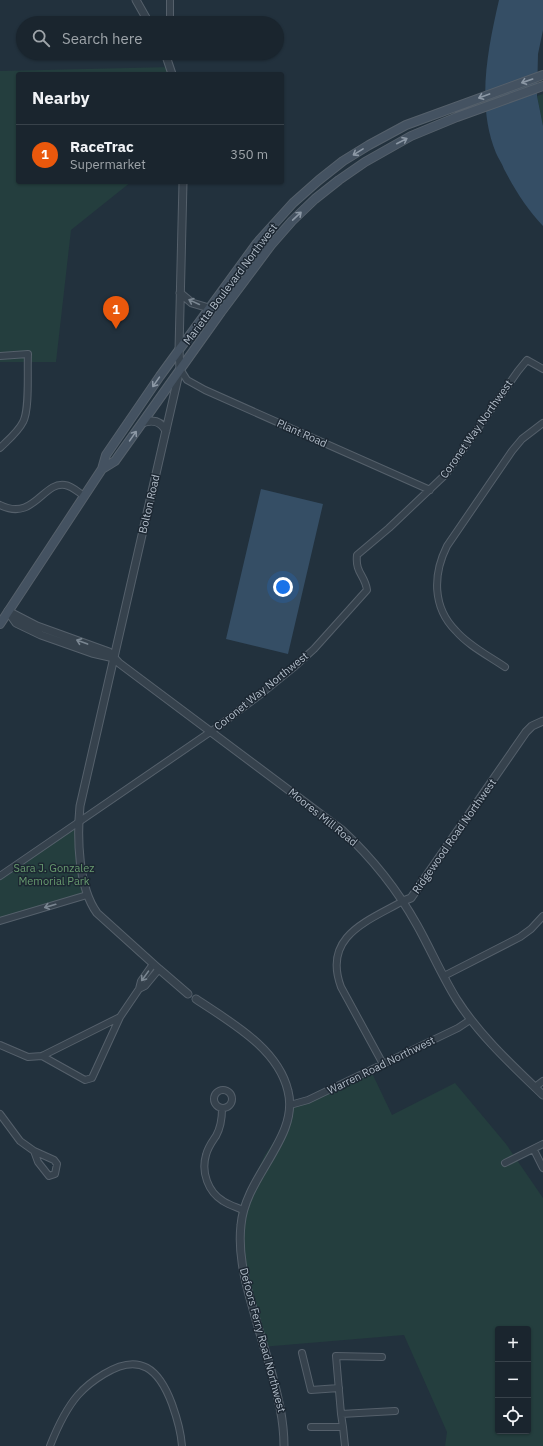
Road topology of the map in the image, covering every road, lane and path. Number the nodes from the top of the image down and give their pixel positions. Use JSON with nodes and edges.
{"nodes":[{"id":1,"x":136,"y":0,"type":"edge"},
{"id":2,"x":170,"y":0,"type":"edge"},
{"id":3,"x":144,"y":16,"type":"edge"},
{"id":4,"x":170,"y":16,"type":"edge"},
{"id":5,"x":168,"y":60,"type":"edge"},
{"id":6,"x":172,"y":72,"type":"edge"},
{"id":7,"x":543,"y":75,"type":"edge"},
{"id":8,"x":543,"y":86,"type":"edge"},
{"id":9,"x":183,"y":184,"type":"edge"},
{"id":10,"x":180,"y":293,"type":"junction"},
{"id":11,"x":209,"y":308,"type":"junction"},
{"id":12,"x":179,"y":350,"type":"junction"},
{"id":13,"x":0,"y":356,"type":"edge"},
{"id":14,"x":543,"y":368,"type":"edge"},
{"id":15,"x":180,"y":369,"type":"junction"},
{"id":16,"x":142,"y":423,"type":"junction"},
{"id":17,"x":543,"y":423,"type":"edge"},
{"id":18,"x":166,"y":431,"type":"junction"},
{"id":19,"x":0,"y":448,"type":"edge"},
{"id":20,"x":102,"y":469,"type":"junction"},
{"id":21,"x":430,"y":490,"type":"junction"},
{"id":22,"x":84,"y":496,"type":"junction"},
{"id":23,"x":0,"y":505,"type":"edge"},
{"id":24,"x":8,"y":611,"type":"junction"},
{"id":25,"x":0,"y":624,"type":"edge"},
{"id":26,"x":114,"y":658,"type":"junction"},
{"id":27,"x":506,"y":667,"type":"dead end"},
{"id":28,"x":543,"y":721,"type":"edge"},
{"id":29,"x":211,"y":731,"type":"junction"},
{"id":30,"x":78,"y":822,"type":"junction"},
{"id":31,"x":0,"y":876,"type":"edge"},
{"id":32,"x":87,"y":895,"type":"junction"},
{"id":33,"x":403,"y":901,"type":"junction"},
{"id":34,"x":543,"y":916,"type":"edge"},
{"id":35,"x":0,"y":921,"type":"edge"},
{"id":36,"x":156,"y":967,"type":"junction"},
{"id":37,"x":444,"y":976,"type":"junction"},
{"id":38,"x":188,"y":994,"type":"dead end"},
{"id":39,"x":196,"y":1000,"type":"dead end"},
{"id":40,"x":120,"y":1017,"type":"junction"},
{"id":41,"x":470,"y":1020,"type":"junction"},
{"id":42,"x":0,"y":1045,"type":"edge"},
{"id":43,"x":42,"y":1056,"type":"junction"},
{"id":44,"x":382,"y":1064,"type":"junction"},
{"id":45,"x":543,"y":1081,"type":"edge"},
{"id":46,"x":535,"y":1088,"type":"junction"},
{"id":47,"x":543,"y":1095,"type":"edge"},
{"id":48,"x":290,"y":1105,"type":"junction"},
{"id":49,"x":222,"y":1109,"type":"dead end"},
{"id":50,"x":0,"y":1114,"type":"edge"},
{"id":51,"x":543,"y":1144,"type":"edge"},
{"id":52,"x":534,"y":1150,"type":"junction"},
{"id":53,"x":34,"y":1151,"type":"dead end"},
{"id":54,"x":505,"y":1163,"type":"dead end"},
{"id":55,"x":543,"y":1168,"type":"edge"},
{"id":56,"x":243,"y":1210,"type":"junction"},
{"id":57,"x":302,"y":1353,"type":"dead end"},
{"id":58,"x":382,"y":1357,"type":"dead end"},
{"id":59,"x":339,"y":1388,"type":"junction"},
{"id":60,"x":394,"y":1411,"type":"dead end"},
{"id":61,"x":340,"y":1414,"type":"junction"},
{"id":62,"x":311,"y":1427,"type":"dead end"},
{"id":63,"x":344,"y":1427,"type":"junction"},
{"id":64,"x":50,"y":1446,"type":"edge"},
{"id":65,"x":182,"y":1446,"type":"edge"},
{"id":66,"x":284,"y":1446,"type":"edge"},
{"id":67,"x":345,"y":1446,"type":"edge"}],
"edges":[{"from":1,"to":3,"type":"street"},
{"from":2,"to":4,"type":"street"},
{"from":5,"to":6,"type":"street"},
{"from":7,"to":11,"type":"main road","name":"Marietta Boulevard Northwest","one_way":true},
{"from":15,"to":8,"type":"main road","name":"Marietta Boulevard Northwest","one_way":true},
{"from":9,"to":10,"type":"street","name":"Bolton Road"},
{"from":11,"to":10,"type":"street","one_way":true},
{"from":10,"to":12,"type":"street","name":"Bolton Road"},
{"from":11,"to":12,"type":"main road","name":"Marietta Boulevard Northwest"},
{"from":12,"to":15,"type":"street","name":"Bolton Road"},
{"from":12,"to":20,"type":"main road","name":"Marietta Boulevard Northwest","one_way":true},
{"from":13,"to":19,"type":"street"},
{"from":14,"to":21,"type":"street","name":"Coronet Way Northwest"},
{"from":15,"to":16,"type":"main road","name":"Marietta Boulevard Northwest"},
{"from":15,"to":18,"type":"street","name":"Bolton Road"},
{"from":15,"to":21,"type":"street","name":"Plant Road"},
{"from":16,"to":18,"type":"street"},
{"from":20,"to":16,"type":"main road","name":"Marietta Boulevard Northwest","one_way":true},
{"from":17,"to":27,"type":"street"},
{"from":18,"to":26,"type":"street","name":"Bolton Road"},
{"from":20,"to":22,"type":"main road"},
{"from":21,"to":29,"type":"street","name":"Coronet Way Northwest"},
{"from":22,"to":23,"type":"street"},
{"from":22,"to":24,"type":"main road"},
{"from":24,"to":25,"type":"main road"},
{"from":24,"to":26,"type":"street","name":"Moores Mill Road"},
{"from":26,"to":29,"type":"street","name":"Moores Mill Road"},
{"from":26,"to":30,"type":"street","name":"Bolton Road"},
{"from":28,"to":33,"type":"street","name":"Ridgewood Road Northwest"},
{"from":29,"to":30,"type":"street","name":"Coronet Way Northwest"},
{"from":29,"to":33,"type":"street","name":"Moores Mill Road"},
{"from":30,"to":31,"type":"street","name":"Coronet Way Northwest"},
{"from":30,"to":32,"type":"street"},
{"from":32,"to":35,"type":"street","one_way":true},
{"from":32,"to":36,"type":"street"},
{"from":33,"to":37,"type":"street","name":"Moores Mill Road"},
{"from":33,"to":44,"type":"street","name":"Ridgewood Road Northwest"},
{"from":34,"to":37,"type":"street"},
{"from":36,"to":38,"type":"street"},
{"from":36,"to":40,"type":"street"},
{"from":37,"to":41,"type":"street","name":"Moores Mill Road"},
{"from":39,"to":48,"type":"street","name":"Defoors Ferry Road Northwest"},
{"from":40,"to":43,"type":"street"},
{"from":40,"to":43,"type":"street"},
{"from":41,"to":44,"type":"street","name":"Warren Road Northwest"},
{"from":41,"to":46,"type":"street","name":"Moores Mill Road"},
{"from":42,"to":43,"type":"street"},
{"from":44,"to":48,"type":"street","name":"Warren Road Northwest"},
{"from":45,"to":46,"type":"street"},
{"from":46,"to":47,"type":"street","name":"Moores Mill Road"},
{"from":48,"to":56,"type":"street","name":"Defoors Ferry Road Northwest"},
{"from":49,"to":56,"type":"street"},
{"from":50,"to":53,"type":"street"},
{"from":51,"to":52,"type":"street"},
{"from":52,"to":54,"type":"street"},
{"from":52,"to":55,"type":"street"},
{"from":56,"to":66,"type":"street","name":"Defoors Ferry Road Northwest"},
{"from":57,"to":59,"type":"street"},
{"from":58,"to":59,"type":"street"},
{"from":59,"to":61,"type":"street"},
{"from":60,"to":61,"type":"street"},
{"from":61,"to":63,"type":"street"},
{"from":62,"to":63,"type":"street"},
{"from":63,"to":67,"type":"street"},
{"from":64,"to":65,"type":"street"}]}
